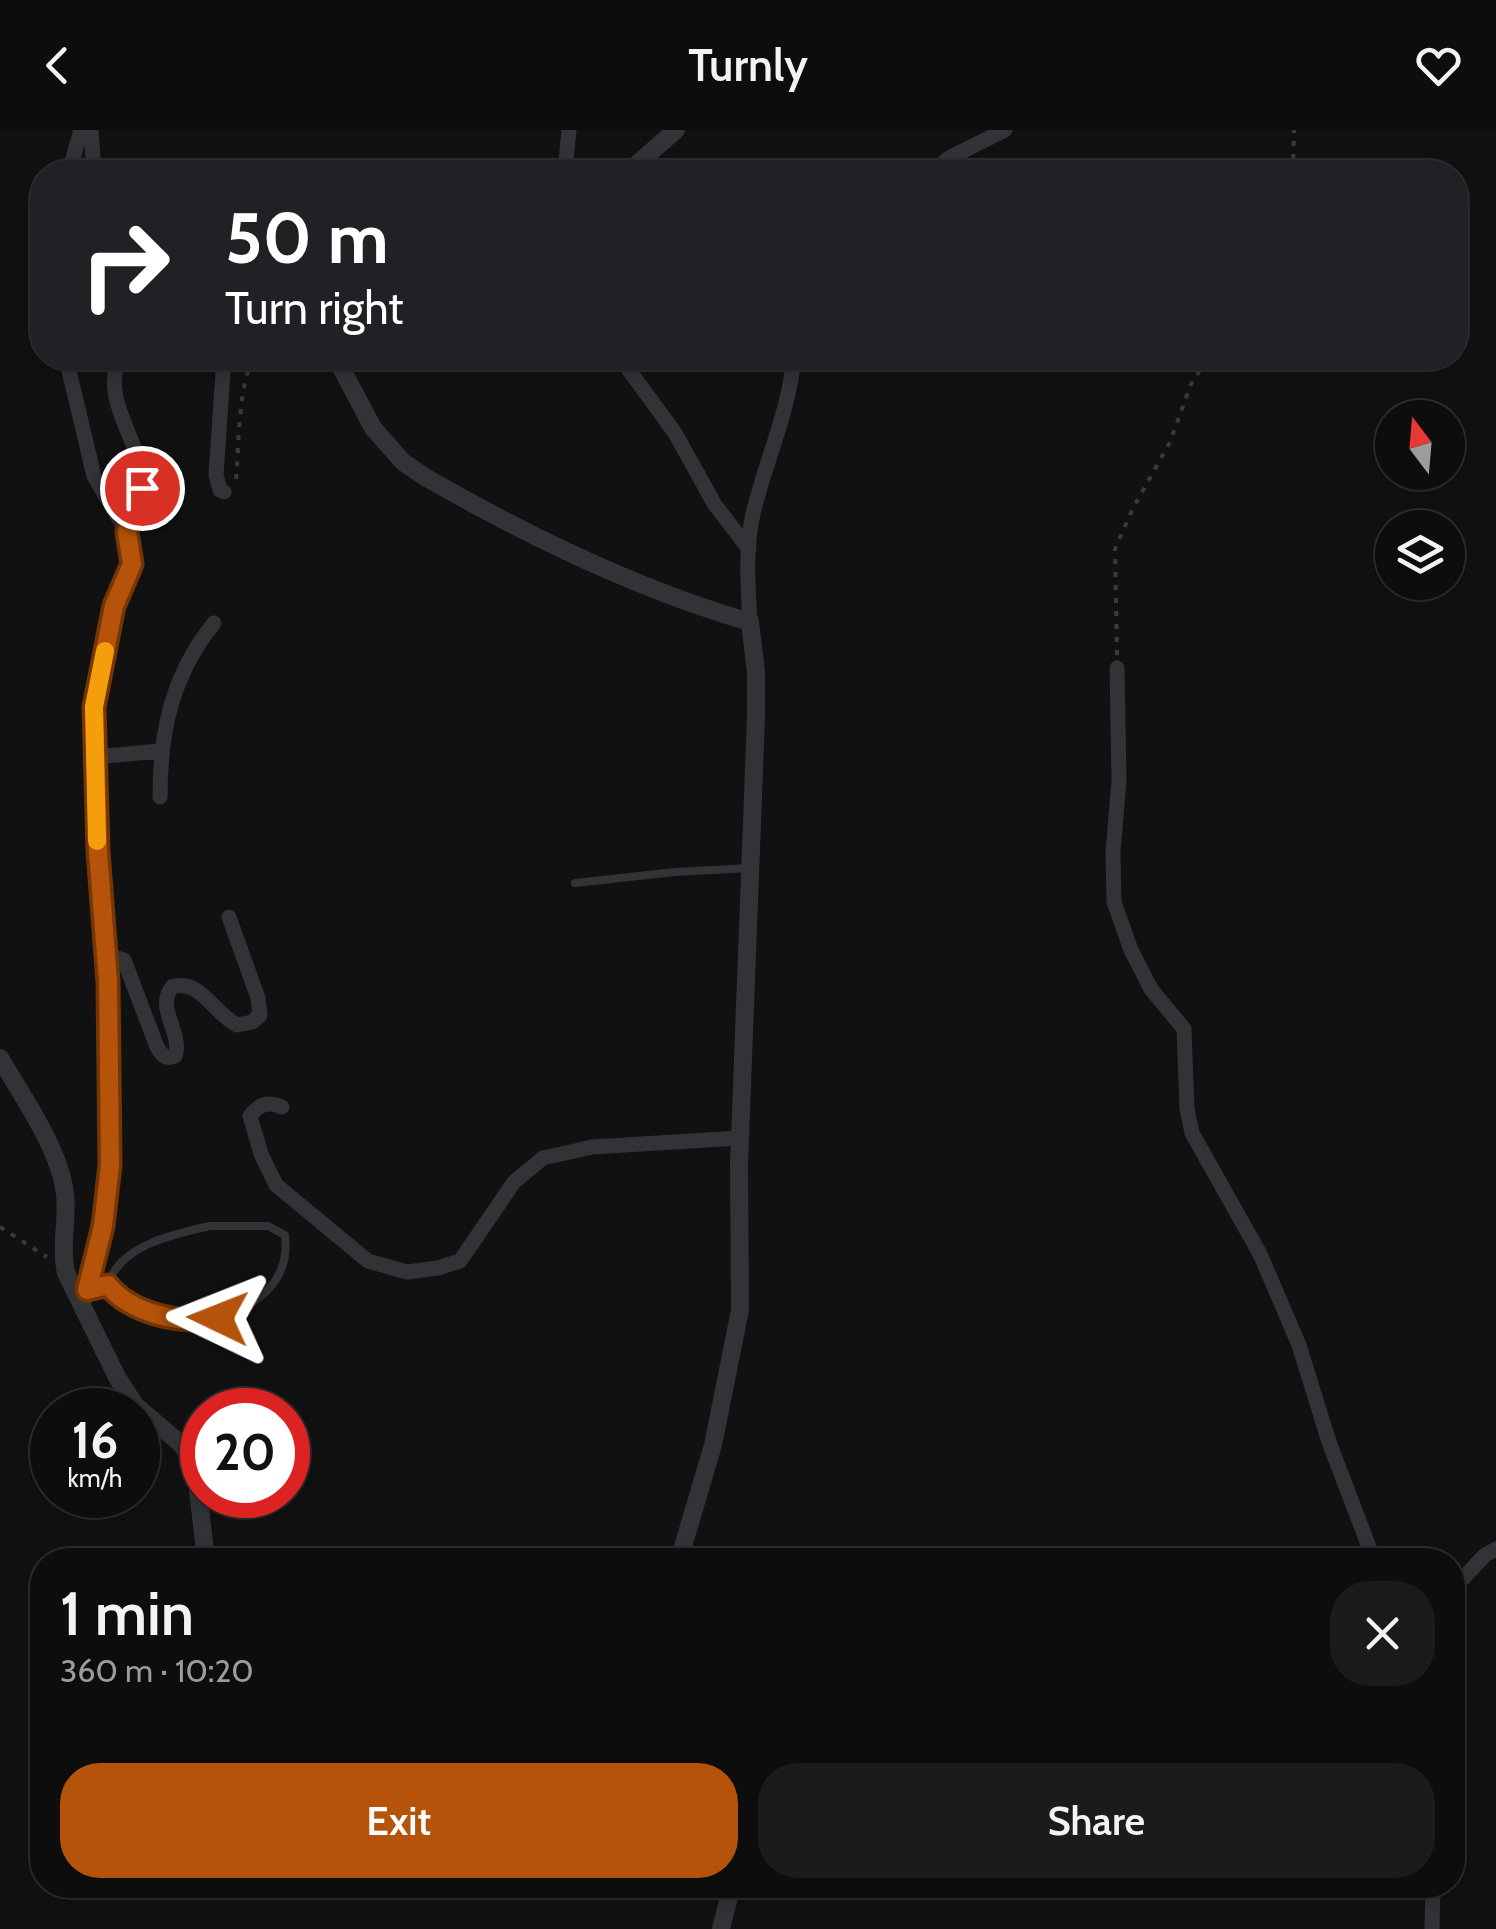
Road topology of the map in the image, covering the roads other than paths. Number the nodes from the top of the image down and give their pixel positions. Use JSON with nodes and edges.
{"nodes":[{"id":1,"x":80,"y":130,"type":"edge"},
{"id":2,"x":91,"y":130,"type":"edge"},
{"id":3,"x":569,"y":130,"type":"edge"},
{"id":4,"x":676,"y":130,"type":"edge"},
{"id":5,"x":1005,"y":130,"type":"edge"},
{"id":6,"x":72,"y":160,"type":"edge"},
{"id":7,"x":93,"y":160,"type":"edge"},
{"id":8,"x":566,"y":160,"type":"edge"},
{"id":9,"x":642,"y":160,"type":"edge"},
{"id":10,"x":947,"y":160,"type":"edge"},
{"id":11,"x":69,"y":370,"type":"edge"},
{"id":12,"x":117,"y":370,"type":"edge"},
{"id":13,"x":223,"y":370,"type":"edge"},
{"id":14,"x":342,"y":370,"type":"edge"},
{"id":15,"x":630,"y":370,"type":"edge"},
{"id":16,"x":793,"y":370,"type":"edge"},
{"id":17,"x":224,"y":492,"type":"road end"},
{"id":18,"x":127,"y":532,"type":"junction"},
{"id":19,"x":749,"y":549,"type":"junction"},
{"id":20,"x":750,"y":622,"type":"junction"},
{"id":21,"x":214,"y":623,"type":"dead end"},
{"id":22,"x":1117,"y":668,"type":"road end"},
{"id":23,"x":160,"y":750,"type":"junction"},
{"id":24,"x":95,"y":756,"type":"junction"},
{"id":25,"x":160,"y":797,"type":"dead end"},
{"id":26,"x":750,"y":868,"type":"junction"},
{"id":27,"x":575,"y":883,"type":"dead end"},
{"id":28,"x":229,"y":918,"type":"dead end"},
{"id":29,"x":106,"y":954,"type":"junction"},
{"id":30,"x":0,"y":1058,"type":"edge"},
{"id":31,"x":282,"y":1106,"type":"dead end"},
{"id":32,"x":740,"y":1138,"type":"junction"},
{"id":33,"x":108,"y":1285,"type":"junction"},
{"id":34,"x":85,"y":1298,"type":"junction"},
{"id":35,"x":205,"y":1548,"type":"edge"},
{"id":36,"x":683,"y":1548,"type":"edge"},
{"id":37,"x":1369,"y":1548,"type":"edge"},
{"id":38,"x":1496,"y":1549,"type":"edge"},
{"id":39,"x":1465,"y":1576,"type":"edge"},
{"id":40,"x":729,"y":1898,"type":"edge"},
{"id":41,"x":1433,"y":1898,"type":"edge"},
{"id":42,"x":722,"y":1929,"type":"edge"},
{"id":43,"x":1432,"y":1929,"type":"edge"}],
"edges":[{"from":1,"to":6,"type":"street"},
{"from":2,"to":7,"type":"street"},
{"from":3,"to":8,"type":"street"},
{"from":4,"to":9,"type":"street"},
{"from":5,"to":10,"type":"street"},
{"from":11,"to":18,"type":"street"},
{"from":12,"to":18,"type":"street"},
{"from":13,"to":17,"type":"street"},
{"from":14,"to":20,"type":"street"},
{"from":15,"to":19,"type":"street"},
{"from":16,"to":19,"type":"street"},
{"from":18,"to":24,"type":"street"},
{"from":19,"to":20,"type":"street"},
{"from":20,"to":26,"type":"street"},
{"from":21,"to":23,"type":"street"},
{"from":22,"to":37,"type":"street"},
{"from":23,"to":24,"type":"street"},
{"from":23,"to":25,"type":"street"},
{"from":24,"to":29,"type":"street"},
{"from":26,"to":27,"type":"lane"},
{"from":26,"to":32,"type":"street"},
{"from":28,"to":29,"type":"street"},
{"from":29,"to":34,"type":"street"},
{"from":30,"to":34,"type":"street"},
{"from":31,"to":32,"type":"street"},
{"from":32,"to":36,"type":"street"},
{"from":33,"to":33,"type":"lane"},
{"from":33,"to":34,"type":"lane"},
{"from":34,"to":35,"type":"street"},
{"from":38,"to":39,"type":"street"},
{"from":40,"to":42,"type":"street"},
{"from":41,"to":43,"type":"street"}]}
